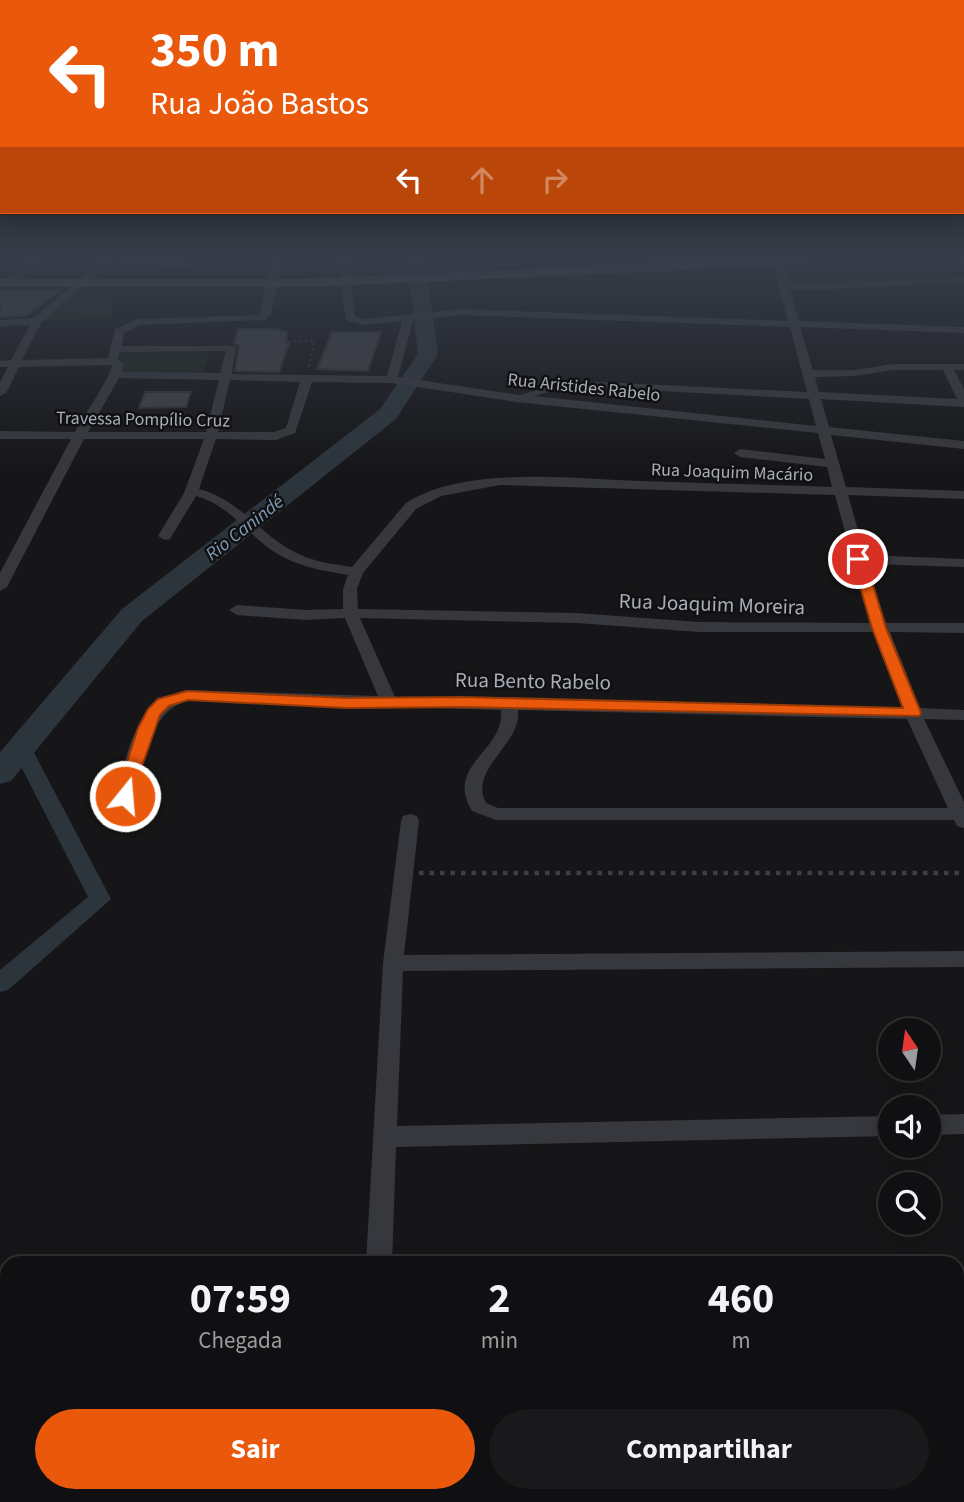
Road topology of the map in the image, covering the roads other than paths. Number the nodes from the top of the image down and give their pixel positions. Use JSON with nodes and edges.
{"nodes":[{"id":1,"x":32,"y":331,"type":"edge"},
{"id":2,"x":120,"y":331,"type":"edge"},
{"id":3,"x":408,"y":331,"type":"edge"},
{"id":4,"x":794,"y":331,"type":"edge"},
{"id":5,"x":116,"y":349,"type":"junction"},
{"id":6,"x":112,"y":361,"type":"junction"},
{"id":7,"x":0,"y":364,"type":"edge"},
{"id":8,"x":15,"y":364,"type":"junction"},
{"id":9,"x":947,"y":367,"type":"junction"},
{"id":10,"x":964,"y":367,"type":"edge"},
{"id":11,"x":808,"y":374,"type":"junction"},
{"id":12,"x":116,"y":375,"type":"junction"},
{"id":13,"x":225,"y":377,"type":"junction"},
{"id":14,"x":307,"y":378,"type":"junction"},
{"id":15,"x":397,"y":380,"type":"junction"},
{"id":16,"x":0,"y":393,"type":"edge"},
{"id":17,"x":814,"y":396,"type":"junction"},
{"id":18,"x":516,"y":398,"type":"junction"},
{"id":19,"x":964,"y":402,"type":"edge"},
{"id":20,"x":823,"y":432,"type":"junction"},
{"id":21,"x":0,"y":435,"type":"edge"},
{"id":22,"x":81,"y":435,"type":"junction"},
{"id":23,"x":209,"y":437,"type":"junction"},
{"id":24,"x":964,"y":445,"type":"edge"},
{"id":25,"x":740,"y":453,"type":"dead end"},
{"id":26,"x":831,"y":464,"type":"junction"},
{"id":27,"x":193,"y":491,"type":"junction"},
{"id":28,"x":839,"y":492,"type":"junction"},
{"id":29,"x":964,"y":495,"type":"edge"},
{"id":30,"x":164,"y":536,"type":"dead end"},
{"id":31,"x":858,"y":559,"type":"junction"},
{"id":32,"x":964,"y":563,"type":"edge"},
{"id":33,"x":356,"y":572,"type":"junction"},
{"id":34,"x":0,"y":587,"type":"edge"},
{"id":35,"x":237,"y":610,"type":"dead end"},
{"id":36,"x":351,"y":614,"type":"junction"},
{"id":37,"x":879,"y":628,"type":"junction"},
{"id":38,"x":964,"y":628,"type":"edge"},
{"id":39,"x":388,"y":703,"type":"junction"},
{"id":40,"x":509,"y":703,"type":"junction"},
{"id":41,"x":913,"y":713,"type":"junction"},
{"id":42,"x":964,"y":715,"type":"edge"},
{"id":43,"x":957,"y":788,"type":"edge"},
{"id":44,"x":125,"y":796,"type":"dead end"},
{"id":45,"x":963,"y":817,"type":"edge"},
{"id":46,"x":410,"y":821,"type":"dead end"},
{"id":47,"x":964,"y":959,"type":"edge"},
{"id":48,"x":393,"y":962,"type":"junction"},
{"id":49,"x":964,"y":1124,"type":"edge"},
{"id":50,"x":941,"y":1125,"type":"edge"},
{"id":51,"x":878,"y":1126,"type":"edge"},
{"id":52,"x":384,"y":1137,"type":"junction"},
{"id":53,"x":379,"y":1256,"type":"edge"}],
"edges":[{"from":1,"to":8,"type":"street"},
{"from":2,"to":5,"type":"street"},
{"from":3,"to":15,"type":"street"},
{"from":4,"to":11,"type":"street"},
{"from":5,"to":6,"type":"street"},
{"from":5,"to":13,"type":"street"},
{"from":6,"to":8,"type":"street"},
{"from":6,"to":12,"type":"street"},
{"from":7,"to":8,"type":"street"},
{"from":8,"to":16,"type":"street"},
{"from":9,"to":10,"type":"street"},
{"from":9,"to":11,"type":"street"},
{"from":9,"to":19,"type":"street"},
{"from":11,"to":17,"type":"street"},
{"from":12,"to":13,"type":"street","name":"Rua Aristides Rabelo"},
{"from":12,"to":22,"type":"street"},
{"from":13,"to":14,"type":"street","name":"Rua Aristides Rabelo"},
{"from":13,"to":23,"type":"street"},
{"from":14,"to":15,"type":"street","name":"Rua Aristides Rabelo"},
{"from":14,"to":23,"type":"street","name":"Travessa Pompílio Cruz"},
{"from":15,"to":18,"type":"street","name":"Rua Aristides Rabelo"},
{"from":17,"to":18,"type":"street"},
{"from":17,"to":19,"type":"street"},
{"from":17,"to":20,"type":"street"},
{"from":18,"to":20,"type":"street","name":"Rua Aristides Rabelo"},
{"from":20,"to":24,"type":"street","name":"Rua Aristides Rabelo"},
{"from":20,"to":26,"type":"street"},
{"from":21,"to":22,"type":"street","name":"Travessa Pompílio Cruz"},
{"from":22,"to":23,"type":"street","name":"Travessa Pompílio Cruz"},
{"from":22,"to":34,"type":"street"},
{"from":23,"to":27,"type":"street"},
{"from":25,"to":26,"type":"street"},
{"from":26,"to":28,"type":"street"},
{"from":27,"to":30,"type":"street"},
{"from":27,"to":33,"type":"street"},
{"from":28,"to":29,"type":"street","name":"Rua Joaquim Macário"},
{"from":28,"to":31,"type":"street"},
{"from":28,"to":33,"type":"street","name":"Rua Joaquim Macário"},
{"from":31,"to":32,"type":"street"},
{"from":31,"to":37,"type":"street"},
{"from":33,"to":36,"type":"street"},
{"from":35,"to":36,"type":"street","name":"Rua Joaquim Moreira"},
{"from":36,"to":37,"type":"street","name":"Rua Joaquim Moreira"},
{"from":36,"to":39,"type":"street"},
{"from":37,"to":38,"type":"street","name":"Rua Joaquim Moreira"},
{"from":37,"to":41,"type":"street"},
{"from":39,"to":40,"type":"street","name":"Rua Bento Rabelo"},
{"from":39,"to":44,"type":"street","name":"Rua Bento Rabelo"},
{"from":40,"to":41,"type":"street","name":"Rua Bento Rabelo"},
{"from":40,"to":45,"type":"street"},
{"from":41,"to":42,"type":"street","name":"Rua Bento Rabelo"},
{"from":41,"to":43,"type":"street"},
{"from":43,"to":45,"type":"street"},
{"from":46,"to":48,"type":"street"},
{"from":47,"to":48,"type":"street"},
{"from":48,"to":52,"type":"street"},
{"from":49,"to":50,"type":"street"},
{"from":51,"to":52,"type":"street"},
{"from":52,"to":53,"type":"street"}]}
